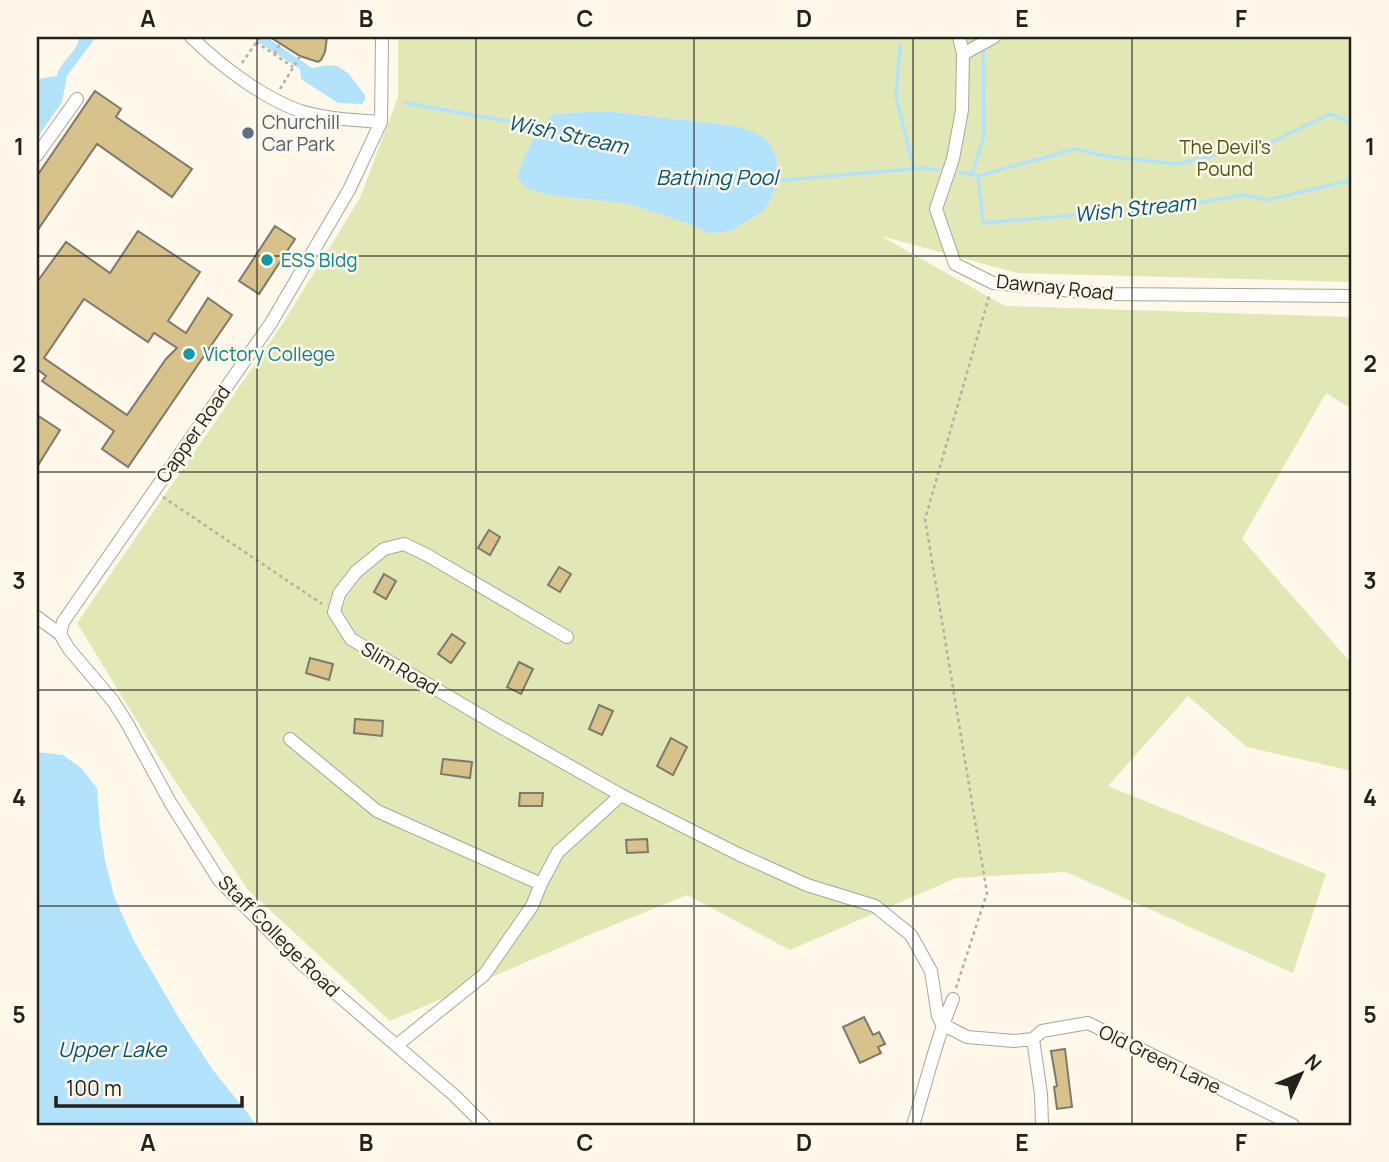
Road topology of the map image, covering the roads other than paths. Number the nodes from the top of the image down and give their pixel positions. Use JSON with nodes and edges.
{"nodes":[{"id":1,"x":191,"y":37,"type":"edge"},
{"id":2,"x":382,"y":37,"type":"edge"},
{"id":3,"x":959,"y":37,"type":"edge"},
{"id":4,"x":994,"y":37,"type":"edge"},
{"id":5,"x":963,"y":54,"type":"junction"},
{"id":6,"x":77,"y":99,"type":"dead end"},
{"id":7,"x":381,"y":122,"type":"junction"},
{"id":8,"x":37,"y":155,"type":"edge"},
{"id":9,"x":1352,"y":296,"type":"edge"},
{"id":10,"x":37,"y":617,"type":"edge"},
{"id":11,"x":60,"y":634,"type":"junction"},
{"id":12,"x":567,"y":637,"type":"dead end"},
{"id":13,"x":290,"y":739,"type":"dead end"},
{"id":14,"x":621,"y":795,"type":"junction"},
{"id":15,"x":541,"y":884,"type":"junction"},
{"id":16,"x":953,"y":999,"type":"road end"},
{"id":17,"x":942,"y":1024,"type":"junction"},
{"id":18,"x":1032,"y":1039,"type":"junction"},
{"id":19,"x":397,"y":1045,"type":"junction"},
{"id":20,"x":484,"y":1125,"type":"edge"},
{"id":21,"x":913,"y":1125,"type":"edge"},
{"id":22,"x":1042,"y":1125,"type":"edge"},
{"id":23,"x":1293,"y":1125,"type":"edge"}],
"edges":[{"from":1,"to":7,"type":"street"},
{"from":2,"to":7,"type":"street","name":"Capper Road"},
{"from":3,"to":5,"type":"street","name":"Dawnay Road"},
{"from":4,"to":5,"type":"street"},
{"from":5,"to":9,"type":"street","name":"Dawnay Road"},
{"from":6,"to":8,"type":"street"},
{"from":7,"to":11,"type":"street","name":"Capper Road"},
{"from":10,"to":11,"type":"street","name":"Staff College Road"},
{"from":11,"to":19,"type":"street","name":"Staff College Road"},
{"from":12,"to":14,"type":"street","name":"Slim Road"},
{"from":13,"to":15,"type":"street"},
{"from":14,"to":15,"type":"street"},
{"from":14,"to":17,"type":"street","name":"Slim Road"},
{"from":15,"to":19,"type":"street"},
{"from":16,"to":17,"type":"street"},
{"from":17,"to":18,"type":"street","name":"Old Green Lane"},
{"from":17,"to":21,"type":"street","name":"Slim Road"},
{"from":18,"to":22,"type":"street"},
{"from":18,"to":23,"type":"street","name":"Old Green Lane"},
{"from":19,"to":20,"type":"street","name":"Staff College Road"}]}
